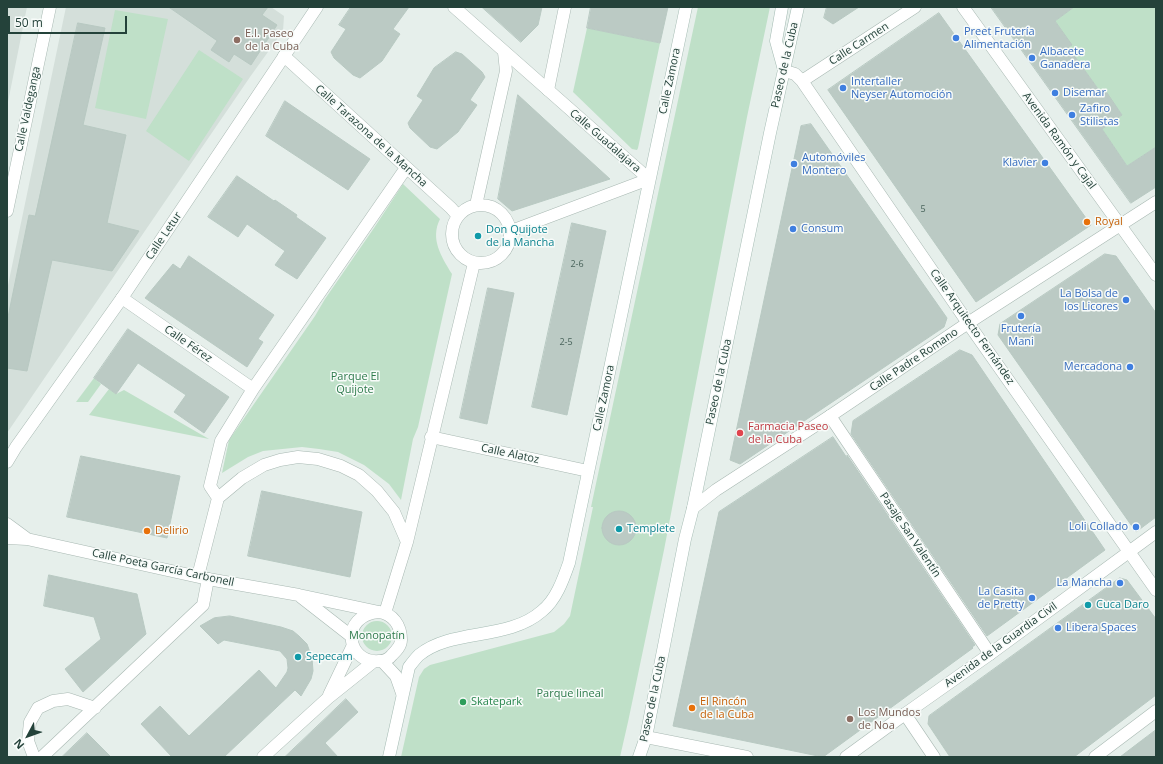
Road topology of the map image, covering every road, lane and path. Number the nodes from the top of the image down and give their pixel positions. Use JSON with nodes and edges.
{"nodes":[{"id":1,"x":50,"y":7,"type":"edge"},
{"id":2,"x":454,"y":7,"type":"edge"},
{"id":3,"x":566,"y":7,"type":"edge"},
{"id":4,"x":686,"y":7,"type":"edge"},
{"id":5,"x":782,"y":7,"type":"edge"},
{"id":6,"x":798,"y":7,"type":"edge"},
{"id":7,"x":915,"y":7,"type":"edge"},
{"id":8,"x":963,"y":7,"type":"edge"},
{"id":9,"x":315,"y":8,"type":"edge"},
{"id":10,"x":504,"y":52,"type":"junction"},
{"id":11,"x":284,"y":56,"type":"junction"},
{"id":12,"x":785,"y":71,"type":"junction"},
{"id":13,"x":802,"y":81,"type":"junction"},
{"id":14,"x":548,"y":90,"type":"junction"},
{"id":15,"x":406,"y":168,"type":"junction"},
{"id":16,"x":649,"y":179,"type":"junction"},
{"id":17,"x":1156,"y":202,"type":"edge"},
{"id":18,"x":476,"y":205,"type":"junction"},
{"id":19,"x":7,"y":211,"type":"edge"},
{"id":20,"x":458,"y":216,"type":"junction"},
{"id":21,"x":1120,"y":225,"type":"junction"},
{"id":22,"x":511,"y":231,"type":"junction"},
{"id":23,"x":474,"y":263,"type":"junction"},
{"id":24,"x":1156,"y":275,"type":"edge"},
{"id":25,"x":122,"y":298,"type":"junction"},
{"id":26,"x":968,"y":323,"type":"junction"},
{"id":27,"x":254,"y":389,"type":"junction"},
{"id":28,"x":830,"y":416,"type":"junction"},
{"id":29,"x":432,"y":437,"type":"junction"},
{"id":30,"x":7,"y":462,"type":"edge"},
{"id":31,"x":588,"y":472,"type":"junction"},
{"id":32,"x":218,"y":498,"type":"junction"},
{"id":33,"x":693,"y":508,"type":"junction"},
{"id":34,"x":7,"y":524,"type":"edge"},
{"id":35,"x":1156,"y":532,"type":"edge"},
{"id":36,"x":7,"y":538,"type":"edge"},
{"id":37,"x":27,"y":539,"type":"junction"},
{"id":38,"x":407,"y":542,"type":"junction"},
{"id":39,"x":1130,"y":552,"type":"junction"},
{"id":40,"x":203,"y":577,"type":"junction"},
{"id":41,"x":1156,"y":590,"type":"edge"},
{"id":42,"x":298,"y":595,"type":"junction"},
{"id":43,"x":382,"y":612,"type":"junction"},
{"id":44,"x":352,"y":640,"type":"junction"},
{"id":45,"x":990,"y":654,"type":"junction"},
{"id":46,"x":378,"y":661,"type":"junction"},
{"id":47,"x":402,"y":693,"type":"junction"},
{"id":48,"x":328,"y":698,"type":"junction"},
{"id":49,"x":95,"y":708,"type":"junction"},
{"id":50,"x":1156,"y":711,"type":"edge"},
{"id":51,"x":905,"y":714,"type":"junction"},
{"id":52,"x":646,"y":737,"type":"junction"},
{"id":53,"x":34,"y":757,"type":"edge"},
{"id":54,"x":42,"y":757,"type":"edge"},
{"id":55,"x":263,"y":757,"type":"edge"},
{"id":56,"x":389,"y":757,"type":"edge"},
{"id":57,"x":639,"y":757,"type":"edge"},
{"id":58,"x":747,"y":757,"type":"edge"},
{"id":59,"x":846,"y":757,"type":"edge"},
{"id":60,"x":934,"y":757,"type":"edge"},
{"id":61,"x":1096,"y":757,"type":"edge"}],
"edges":[{"from":1,"to":19,"type":"street","name":"Calle Valdeganga"},
{"from":2,"to":10,"type":"street","name":"Calle Guadalajara"},
{"from":3,"to":14,"type":"street"},
{"from":4,"to":16,"type":"street","name":"Calle Zamora"},
{"from":5,"to":12,"type":"street"},
{"from":6,"to":12,"type":"street","name":"Paseo de la Cuba"},
{"from":7,"to":13,"type":"street","name":"Calle Carmen"},
{"from":8,"to":21,"type":"street","name":"Avenida Ramón y Cajal"},
{"from":9,"to":11,"type":"street","name":"Calle Letur"},
{"from":10,"to":14,"type":"street","name":"Calle Guadalajara"},
{"from":10,"to":18,"type":"street"},
{"from":11,"to":15,"type":"street","name":"Calle Tarazona de la Mancha"},
{"from":11,"to":25,"type":"street","name":"Calle Letur"},
{"from":12,"to":13,"type":"street","name":"Calle Arquitecto Fernández"},
{"from":12,"to":33,"type":"street","name":"Paseo de la Cuba"},
{"from":13,"to":26,"type":"street","name":"Calle Arquitecto Fernández"},
{"from":14,"to":16,"type":"street","name":"Calle Guadalajara"},
{"from":15,"to":20,"type":"street","name":"Calle Tarazona de la Mancha"},
{"from":15,"to":27,"type":"street"},
{"from":16,"to":22,"type":"street","name":"Calle Guadalajara"},
{"from":16,"to":31,"type":"street","name":"Calle Zamora"},
{"from":17,"to":21,"type":"street","name":"Calle Padre Romano"},
{"from":18,"to":20,"type":"street"},
{"from":18,"to":22,"type":"street"},
{"from":20,"to":23,"type":"street"},
{"from":21,"to":24,"type":"street","name":"Avenida Ramón y Cajal"},
{"from":21,"to":26,"type":"street","name":"Calle Padre Romano"},
{"from":22,"to":23,"type":"street"},
{"from":23,"to":29,"type":"street"},
{"from":25,"to":27,"type":"street","name":"Calle Férez"},
{"from":25,"to":30,"type":"street","name":"Calle Letur"},
{"from":26,"to":28,"type":"street","name":"Calle Padre Romano"},
{"from":26,"to":39,"type":"street","name":"Calle Arquitecto Fernández"},
{"from":27,"to":32,"type":"street"},
{"from":28,"to":33,"type":"street","name":"Calle Padre Romano"},
{"from":28,"to":45,"type":"street","name":"Pasaje San Valentín"},
{"from":29,"to":31,"type":"street","name":"Calle Alatoz"},
{"from":29,"to":38,"type":"street"},
{"from":31,"to":47,"type":"street","name":"Calle Zamora"},
{"from":32,"to":38,"type":"street"},
{"from":32,"to":40,"type":"street"},
{"from":33,"to":52,"type":"street","name":"Paseo de la Cuba"},
{"from":34,"to":37,"type":"street","name":"Calle Poeta García Carbonell"},
{"from":35,"to":39,"type":"street","name":"Avenida de la Guardia Civil"},
{"from":36,"to":37,"type":"street","name":"Calle Poeta García Carbonell"},
{"from":37,"to":40,"type":"street","name":"Calle Poeta García Carbonell"},
{"from":38,"to":43,"type":"street"},
{"from":39,"to":41,"type":"street","name":"Calle Arquitecto Fernández"},
{"from":39,"to":45,"type":"street","name":"Avenida de la Guardia Civil"},
{"from":40,"to":42,"type":"street","name":"Calle Poeta García Carbonell"},
{"from":40,"to":49,"type":"street"},
{"from":42,"to":43,"type":"street","name":"Calle Poeta García Carbonell"},
{"from":42,"to":44,"type":"street","name":"Calle Poeta García Carbonell"},
{"from":43,"to":44,"type":"street"},
{"from":43,"to":46,"type":"street"},
{"from":44,"to":46,"type":"street"},
{"from":44,"to":48,"type":"street"},
{"from":45,"to":51,"type":"street","name":"Avenida de la Guardia Civil"},
{"from":46,"to":47,"type":"street"},
{"from":46,"to":48,"type":"street"},
{"from":47,"to":56,"type":"street","name":"Calle Zamora"},
{"from":48,"to":55,"type":"street"},
{"from":49,"to":53,"type":"street"},
{"from":49,"to":54,"type":"street"},
{"from":50,"to":61,"type":"street"},
{"from":51,"to":59,"type":"street","name":"Avenida de la Guardia Civil"},
{"from":51,"to":60,"type":"street"},
{"from":52,"to":57,"type":"street","name":"Paseo de la Cuba"},
{"from":52,"to":58,"type":"street"}]}
